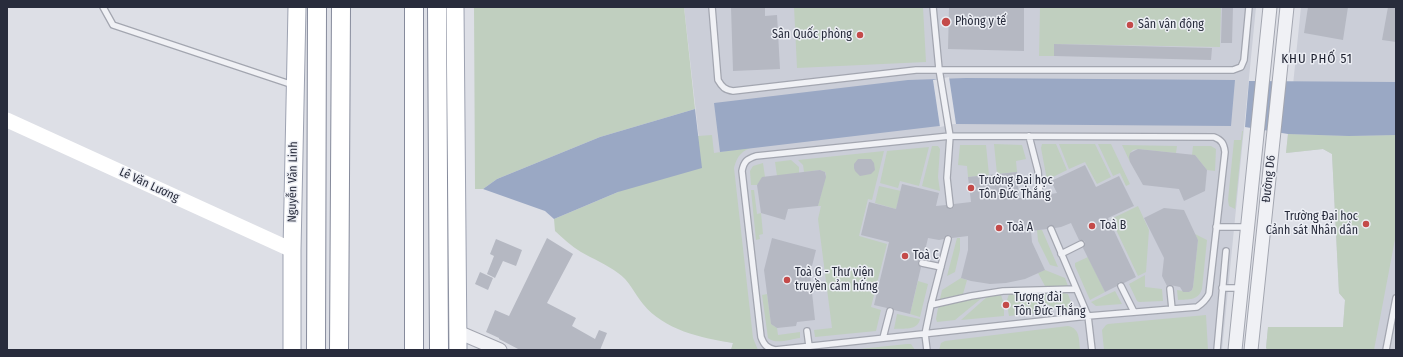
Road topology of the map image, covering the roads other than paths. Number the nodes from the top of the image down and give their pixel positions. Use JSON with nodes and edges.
{"nodes":[{"id":1,"x":103,"y":7,"type":"edge"},
{"id":2,"x":712,"y":7,"type":"edge"},
{"id":3,"x":933,"y":7,"type":"edge"},
{"id":4,"x":1249,"y":7,"type":"edge"},
{"id":5,"x":1270,"y":7,"type":"edge"},
{"id":6,"x":1287,"y":7,"type":"edge"},
{"id":7,"x":297,"y":11,"type":"edge"},
{"id":8,"x":317,"y":11,"type":"edge"},
{"id":9,"x":414,"y":11,"type":"edge"},
{"id":10,"x":437,"y":11,"type":"edge"},
{"id":11,"x":456,"y":12,"type":"edge"},
{"id":12,"x":341,"y":13,"type":"edge"},
{"id":13,"x":1266,"y":48,"type":"junction"},
{"id":14,"x":1282,"y":50,"type":"junction"},
{"id":15,"x":939,"y":69,"type":"junction"},
{"id":16,"x":295,"y":86,"type":"junction"},
{"id":17,"x":7,"y":120,"type":"edge"},
{"id":18,"x":950,"y":136,"type":"junction"},
{"id":19,"x":1029,"y":136,"type":"junction"},
{"id":20,"x":1040,"y":196,"type":"dead end"},
{"id":21,"x":950,"y":205,"type":"dead end"},
{"id":22,"x":1216,"y":227,"type":"junction"},
{"id":23,"x":1247,"y":227,"type":"junction"},
{"id":24,"x":1051,"y":229,"type":"dead end"},
{"id":25,"x":948,"y":239,"type":"dead end"},
{"id":26,"x":1081,"y":244,"type":"dead end"},
{"id":27,"x":292,"y":250,"type":"junction"},
{"id":28,"x":1226,"y":251,"type":"dead end"},
{"id":29,"x":1061,"y":254,"type":"junction"},
{"id":30,"x":922,"y":263,"type":"dead end"},
{"id":31,"x":941,"y":267,"type":"junction"},
{"id":32,"x":1121,"y":286,"type":"dead end"},
{"id":33,"x":1222,"y":288,"type":"junction"},
{"id":34,"x":1240,"y":288,"type":"junction"},
{"id":35,"x":1076,"y":289,"type":"junction"},
{"id":36,"x":1170,"y":289,"type":"dead end"},
{"id":37,"x":1396,"y":298,"type":"edge"},
{"id":38,"x":931,"y":304,"type":"junction"},
{"id":39,"x":1172,"y":309,"type":"junction"},
{"id":40,"x":890,"y":311,"type":"dead end"},
{"id":41,"x":1134,"y":312,"type":"junction"},
{"id":42,"x":1088,"y":316,"type":"junction"},
{"id":43,"x":807,"y":331,"type":"dead end"},
{"id":44,"x":458,"y":332,"type":"junction"},
{"id":45,"x":925,"y":334,"type":"junction"},
{"id":46,"x":884,"y":338,"type":"junction"},
{"id":47,"x":809,"y":346,"type":"junction"},
{"id":48,"x":292,"y":350,"type":"edge"},
{"id":49,"x":316,"y":350,"type":"edge"},
{"id":50,"x":339,"y":350,"type":"edge"},
{"id":51,"x":414,"y":350,"type":"edge"},
{"id":52,"x":439,"y":350,"type":"edge"},
{"id":53,"x":458,"y":350,"type":"edge"},
{"id":54,"x":500,"y":350,"type":"edge"},
{"id":55,"x":927,"y":350,"type":"edge"},
{"id":56,"x":1092,"y":350,"type":"edge"},
{"id":57,"x":1217,"y":350,"type":"edge"},
{"id":58,"x":1235,"y":350,"type":"edge"},
{"id":59,"x":1251,"y":350,"type":"edge"},
{"id":60,"x":1386,"y":350,"type":"edge"}],
"edges":[{"from":1,"to":16,"type":"lane"},
{"from":2,"to":15,"type":"lane"},
{"from":3,"to":15,"type":"lane"},
{"from":4,"to":15,"type":"lane"},
{"from":5,"to":13,"type":"street","name":"Đường D6"},
{"from":6,"to":14,"type":"street","name":"Đường D6"},
{"from":7,"to":16,"type":"main road","name":"Nguyễn Văn Linh"},
{"from":8,"to":49,"type":"highway","name":"Nguyễn Văn Linh"},
{"from":9,"to":51,"type":"highway"},
{"from":10,"to":52,"type":"highway"},
{"from":11,"to":44,"type":"main road"},
{"from":12,"to":50,"type":"highway"},
{"from":13,"to":14,"type":"street"},
{"from":13,"to":23,"type":"street","name":"Đường D6"},
{"from":14,"to":59,"type":"street","name":"Đường D6"},
{"from":15,"to":18,"type":"lane"},
{"from":16,"to":27,"type":"main road","name":"Nguyễn Văn Linh"},
{"from":17,"to":27,"type":"main road","name":"Lê Văn Lương"},
{"from":18,"to":19,"type":"lane"},
{"from":18,"to":21,"type":"lane"},
{"from":18,"to":47,"type":"lane"},
{"from":19,"to":20,"type":"lane"},
{"from":19,"to":22,"type":"lane"},
{"from":22,"to":23,"type":"lane"},
{"from":22,"to":39,"type":"lane"},
{"from":23,"to":34,"type":"street","name":"Đường D6"},
{"from":24,"to":29,"type":"lane"},
{"from":25,"to":31,"type":"lane"},
{"from":26,"to":29,"type":"lane"},
{"from":27,"to":48,"type":"main road","name":"Nguyễn Văn Linh"},
{"from":28,"to":33,"type":"lane"},
{"from":29,"to":35,"type":"lane"},
{"from":30,"to":31,"type":"lane"},
{"from":31,"to":38,"type":"lane"},
{"from":32,"to":41,"type":"lane"},
{"from":33,"to":34,"type":"lane"},
{"from":33,"to":57,"type":"lane"},
{"from":34,"to":58,"type":"street","name":"Đường D6"},
{"from":35,"to":38,"type":"lane"},
{"from":35,"to":42,"type":"lane"},
{"from":36,"to":39,"type":"lane"},
{"from":37,"to":60,"type":"lane"},
{"from":38,"to":45,"type":"lane"},
{"from":39,"to":41,"type":"lane"},
{"from":40,"to":46,"type":"lane"},
{"from":41,"to":42,"type":"lane"},
{"from":42,"to":45,"type":"lane"},
{"from":42,"to":56,"type":"lane"},
{"from":43,"to":47,"type":"lane"},
{"from":44,"to":53,"type":"main road"},
{"from":44,"to":54,"type":"street"},
{"from":45,"to":46,"type":"lane"},
{"from":45,"to":55,"type":"lane"},
{"from":46,"to":47,"type":"lane"}]}
